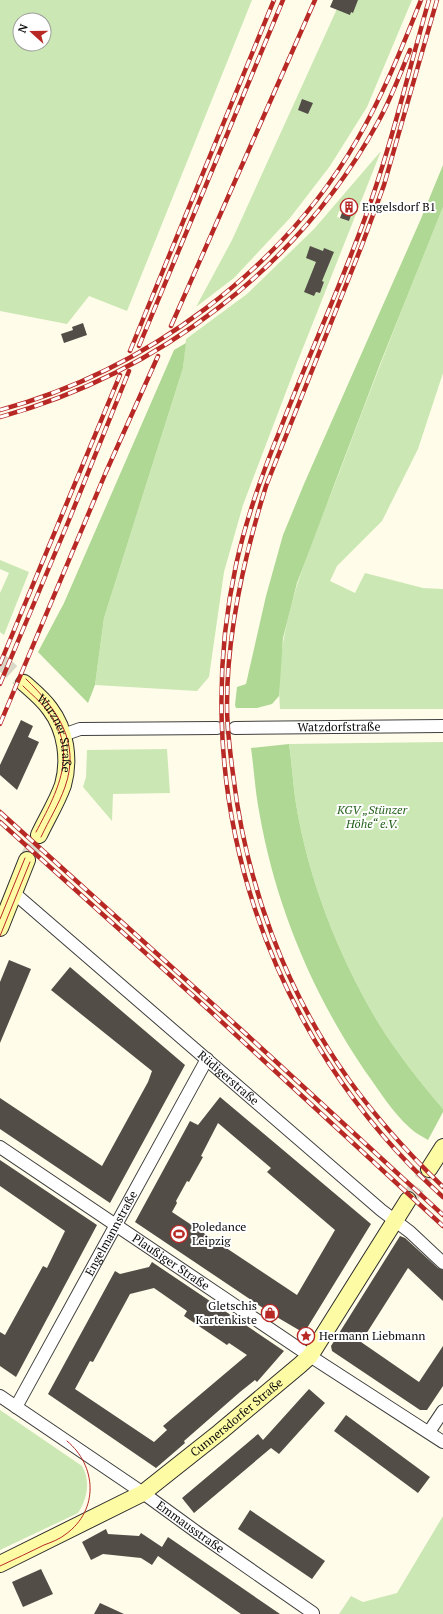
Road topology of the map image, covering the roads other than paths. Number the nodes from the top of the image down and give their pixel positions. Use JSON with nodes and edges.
{"nodes":[{"id":1,"x":24,"y":682,"type":"tunnel mouth"},
{"id":2,"x":443,"y":726,"type":"edge"},
{"id":3,"x":216,"y":728,"type":"tunnel mouth"},
{"id":4,"x":235,"y":728,"type":"tunnel mouth"},
{"id":5,"x":63,"y":736,"type":"junction"},
{"id":6,"x":39,"y":834,"type":"tunnel mouth"},
{"id":7,"x":27,"y":860,"type":"tunnel mouth"},
{"id":8,"x":14,"y":893,"type":"junction"},
{"id":9,"x":0,"y":928,"type":"edge"},
{"id":10,"x":207,"y":1059,"type":"junction"},
{"id":11,"x":0,"y":1147,"type":"edge"},
{"id":12,"x":443,"y":1148,"type":"edge"},
{"id":13,"x":429,"y":1169,"type":"tunnel mouth"},
{"id":14,"x":408,"y":1200,"type":"tunnel mouth"},
{"id":15,"x":394,"y":1220,"type":"junction"},
{"id":16,"x":116,"y":1225,"type":"junction"},
{"id":17,"x":443,"y":1262,"type":"edge"},
{"id":18,"x":310,"y":1356,"type":"junction"},
{"id":19,"x":0,"y":1396,"type":"edge"},
{"id":20,"x":16,"y":1407,"type":"junction"},
{"id":21,"x":443,"y":1411,"type":"edge"},
{"id":22,"x":429,"y":1432,"type":"junction"},
{"id":23,"x":443,"y":1442,"type":"edge"},
{"id":24,"x":143,"y":1494,"type":"junction"},
{"id":25,"x":0,"y":1564,"type":"edge"},
{"id":26,"x":313,"y":1613,"type":"dead end"}],
"edges":[{"from":1,"to":5,"type":"street","name":"Wurzner Straße"},
{"from":2,"to":4,"type":"street","name":"Watzdorfstraße"},
{"from":3,"to":5,"type":"street"},
{"from":5,"to":6,"type":"street","name":"Wurzner Straße"},
{"from":7,"to":8,"type":"street"},
{"from":8,"to":9,"type":"street"},
{"from":8,"to":10,"type":"street","name":"Rüdigerstraße"},
{"from":10,"to":15,"type":"street","name":"Rüdigerstraße"},
{"from":10,"to":16,"type":"street","name":"Engelmannstraße"},
{"from":11,"to":16,"type":"street","name":"Plaußiger Straße"},
{"from":12,"to":13,"type":"street"},
{"from":14,"to":15,"type":"street","name":"Cunnersdorfer Straße"},
{"from":15,"to":17,"type":"street","name":"Rüdigerstraße"},
{"from":15,"to":18,"type":"street","name":"Cunnersdorfer Straße"},
{"from":16,"to":18,"type":"street","name":"Plaußiger Straße"},
{"from":16,"to":20,"type":"street","name":"Engelmannstraße"},
{"from":18,"to":22,"type":"street","name":"Plaußiger Straße"},
{"from":18,"to":24,"type":"street","name":"Cunnersdorfer Straße"},
{"from":19,"to":20,"type":"street","name":"Emmausstraße"},
{"from":20,"to":24,"type":"street","name":"Emmausstraße"},
{"from":21,"to":22,"type":"street"},
{"from":22,"to":23,"type":"street","name":"Plaußiger Straße"},
{"from":24,"to":25,"type":"street","name":"Cunnersdorfer Straße"},
{"from":24,"to":26,"type":"street","name":"Emmausstraße"}]}
